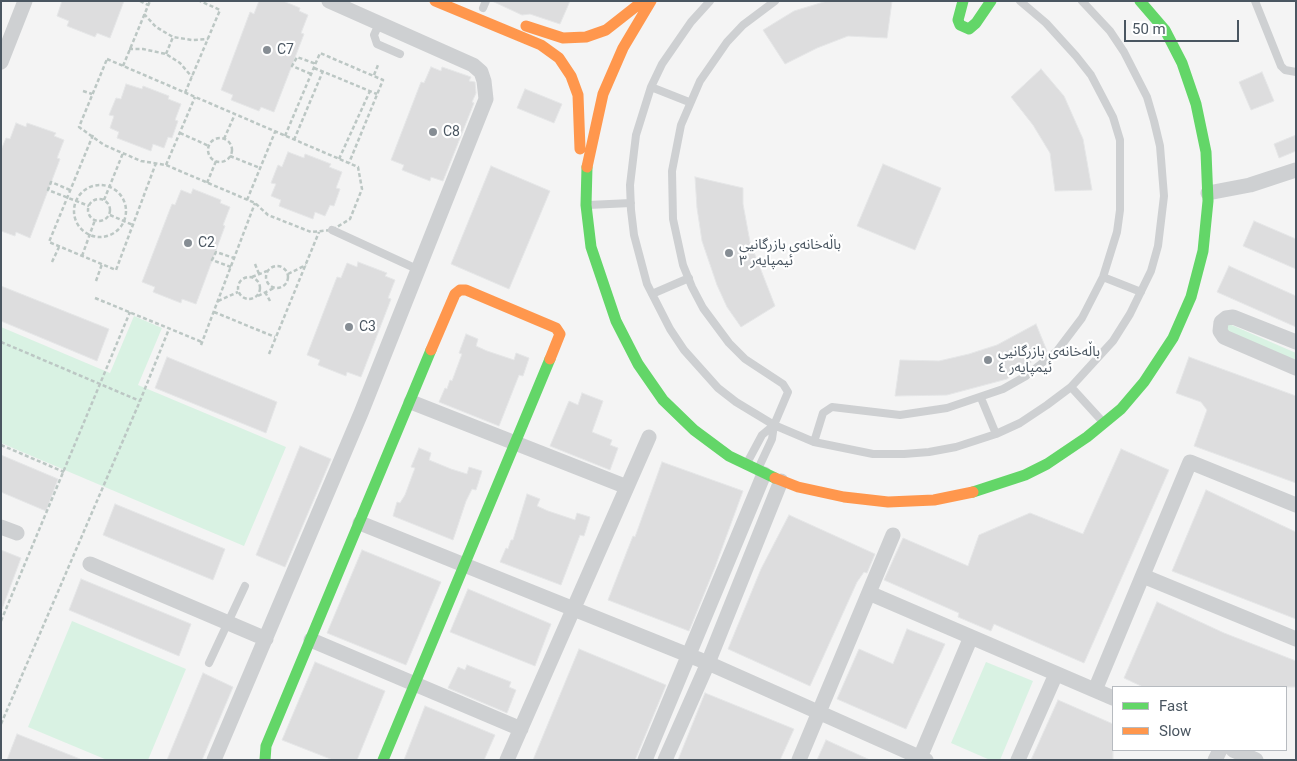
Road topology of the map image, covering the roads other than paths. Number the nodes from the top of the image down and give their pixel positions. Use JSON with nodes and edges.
{"nodes":[{"id":1,"x":25,"y":1,"type":"edge"},
{"id":2,"x":329,"y":1,"type":"edge"},
{"id":3,"x":435,"y":1,"type":"edge"},
{"id":4,"x":643,"y":1,"type":"edge"},
{"id":5,"x":651,"y":1,"type":"edge"},
{"id":6,"x":710,"y":1,"type":"edge"},
{"id":7,"x":775,"y":1,"type":"edge"},
{"id":8,"x":963,"y":1,"type":"edge"},
{"id":9,"x":991,"y":1,"type":"edge"},
{"id":10,"x":1082,"y":1,"type":"edge"},
{"id":11,"x":1140,"y":1,"type":"edge"},
{"id":12,"x":1255,"y":1,"type":"edge"},
{"id":13,"x":1025,"y":3,"type":"edge"},
{"id":14,"x":516,"y":22,"type":"dead end"},
{"id":15,"x":379,"y":24,"type":"junction"},
{"id":16,"x":400,"y":54,"type":"dead end"},
{"id":17,"x":1,"y":62,"type":"edge"},
{"id":18,"x":1296,"y":72,"type":"edge"},
{"id":19,"x":651,"y":87,"type":"junction"},
{"id":20,"x":689,"y":102,"type":"junction"},
{"id":21,"x":1296,"y":170,"type":"edge"},
{"id":22,"x":1208,"y":193,"type":"junction"},
{"id":23,"x":586,"y":203,"type":"junction"},
{"id":24,"x":631,"y":203,"type":"junction"},
{"id":25,"x":332,"y":230,"type":"road end"},
{"id":26,"x":419,"y":270,"type":"junction"},
{"id":27,"x":1103,"y":277,"type":"junction"},
{"id":28,"x":689,"y":278,"type":"junction"},
{"id":29,"x":1142,"y":292,"type":"junction"},
{"id":30,"x":652,"y":294,"type":"junction"},
{"id":31,"x":1296,"y":342,"type":"edge"},
{"id":32,"x":1296,"y":368,"type":"edge"},
{"id":33,"x":1071,"y":387,"type":"junction"},
{"id":34,"x":981,"y":398,"type":"junction"},
{"id":35,"x":411,"y":402,"type":"junction"},
{"id":36,"x":774,"y":424,"type":"junction"},
{"id":37,"x":1104,"y":424,"type":"junction"},
{"id":38,"x":996,"y":434,"type":"junction"},
{"id":39,"x":649,"y":437,"type":"dead end"},
{"id":40,"x":515,"y":442,"type":"junction"},
{"id":41,"x":814,"y":442,"type":"junction"},
{"id":42,"x":746,"y":465,"type":"junction"},
{"id":43,"x":761,"y":472,"type":"junction"},
{"id":44,"x":781,"y":481,"type":"junction"},
{"id":45,"x":627,"y":487,"type":"junction"},
{"id":46,"x":1296,"y":506,"type":"edge"},
{"id":47,"x":747,"y":518,"type":"junction"},
{"id":48,"x":360,"y":523,"type":"junction"},
{"id":49,"x":1,"y":526,"type":"edge"},
{"id":50,"x":763,"y":526,"type":"junction"},
{"id":51,"x":17,"y":533,"type":"dead end"},
{"id":52,"x":893,"y":535,"type":"dead end"},
{"id":53,"x":90,"y":564,"type":"dead end"},
{"id":54,"x":464,"y":565,"type":"junction"},
{"id":55,"x":1143,"y":576,"type":"junction"},
{"id":56,"x":245,"y":586,"type":"dead end"},
{"id":57,"x":869,"y":593,"type":"junction"},
{"id":58,"x":573,"y":609,"type":"junction"},
{"id":59,"x":228,"y":623,"type":"junction"},
{"id":60,"x":971,"y":637,"type":"junction"},
{"id":61,"x":266,"y":639,"type":"junction"},
{"id":62,"x":1296,"y":639,"type":"edge"},
{"id":63,"x":312,"y":640,"type":"junction"},
{"id":64,"x":690,"y":656,"type":"junction"},
{"id":65,"x":209,"y":663,"type":"dead end"},
{"id":66,"x":708,"y":663,"type":"junction"},
{"id":67,"x":1056,"y":674,"type":"junction"},
{"id":68,"x":415,"y":684,"type":"junction"},
{"id":69,"x":1095,"y":690,"type":"junction"},
{"id":70,"x":1112,"y":698,"type":"edge"},
{"id":71,"x":819,"y":712,"type":"junction"},
{"id":72,"x":521,"y":728,"type":"junction"},
{"id":73,"x":1235,"y":751,"type":"edge"},
{"id":74,"x":922,"y":759,"type":"edge"},
{"id":75,"x":214,"y":760,"type":"edge"},
{"id":76,"x":265,"y":760,"type":"edge"},
{"id":77,"x":384,"y":760,"type":"edge"},
{"id":78,"x":507,"y":760,"type":"edge"},
{"id":79,"x":645,"y":760,"type":"edge"},
{"id":80,"x":665,"y":760,"type":"edge"},
{"id":81,"x":800,"y":760,"type":"edge"},
{"id":82,"x":1018,"y":760,"type":"edge"},
{"id":83,"x":1256,"y":760,"type":"edge"}],
"edges":[{"from":1,"to":17,"type":"street"},
{"from":2,"to":15,"type":"street"},
{"from":3,"to":23,"type":"street"},
{"from":4,"to":14,"type":"street"},
{"from":5,"to":23,"type":"street"},
{"from":6,"to":19,"type":"lane"},
{"from":7,"to":20,"type":"lane"},
{"from":8,"to":9,"type":"street"},
{"from":10,"to":29,"type":"lane"},
{"from":11,"to":22,"type":"street"},
{"from":12,"to":18,"type":"lane"},
{"from":13,"to":27,"type":"lane"},
{"from":15,"to":16,"type":"lane"},
{"from":15,"to":26,"type":"street"},
{"from":19,"to":20,"type":"lane"},
{"from":19,"to":24,"type":"lane"},
{"from":20,"to":28,"type":"lane"},
{"from":21,"to":22,"type":"street"},
{"from":22,"to":37,"type":"street"},
{"from":23,"to":24,"type":"lane"},
{"from":23,"to":42,"type":"street"},
{"from":24,"to":30,"type":"lane"},
{"from":25,"to":26,"type":"lane"},
{"from":26,"to":61,"type":"street"},
{"from":27,"to":29,"type":"lane"},
{"from":27,"to":34,"type":"lane"},
{"from":28,"to":30,"type":"lane"},
{"from":28,"to":36,"type":"lane"},
{"from":29,"to":33,"type":"lane"},
{"from":30,"to":36,"type":"lane"},
{"from":31,"to":32,"type":"street"},
{"from":33,"to":37,"type":"lane"},
{"from":33,"to":38,"type":"lane"},
{"from":34,"to":38,"type":"lane"},
{"from":34,"to":41,"type":"lane"},
{"from":35,"to":40,"type":"street"},
{"from":35,"to":40,"type":"street"},
{"from":35,"to":48,"type":"street"},
{"from":36,"to":41,"type":"lane"},
{"from":36,"to":42,"type":"lane"},
{"from":36,"to":43,"type":"lane"},
{"from":37,"to":44,"type":"street"},
{"from":38,"to":41,"type":"lane"},
{"from":39,"to":45,"type":"street"},
{"from":40,"to":45,"type":"street"},
{"from":40,"to":54,"type":"street"},
{"from":42,"to":43,"type":"street"},
{"from":43,"to":44,"type":"street"},
{"from":43,"to":47,"type":"street"},
{"from":44,"to":50,"type":"street"},
{"from":45,"to":58,"type":"street"},
{"from":46,"to":55,"type":"street"},
{"from":47,"to":50,"type":"street"},
{"from":47,"to":64,"type":"street"},
{"from":48,"to":54,"type":"street"},
{"from":48,"to":63,"type":"street"},
{"from":49,"to":51,"type":"street"},
{"from":50,"to":66,"type":"street"},
{"from":52,"to":57,"type":"street"},
{"from":53,"to":59,"type":"street"},
{"from":54,"to":58,"type":"street"},
{"from":54,"to":68,"type":"street"},
{"from":55,"to":62,"type":"street"},
{"from":55,"to":69,"type":"street"},
{"from":56,"to":59,"type":"lane"},
{"from":57,"to":60,"type":"street"},
{"from":57,"to":71,"type":"street"},
{"from":58,"to":64,"type":"street"},
{"from":58,"to":72,"type":"street"},
{"from":59,"to":61,"type":"street"},
{"from":59,"to":65,"type":"lane"},
{"from":60,"to":67,"type":"street"},
{"from":60,"to":74,"type":"street"},
{"from":61,"to":75,"type":"street"},
{"from":63,"to":68,"type":"street"},
{"from":63,"to":76,"type":"street"},
{"from":64,"to":66,"type":"street"},
{"from":64,"to":79,"type":"street"},
{"from":66,"to":71,"type":"street"},
{"from":66,"to":80,"type":"street"},
{"from":67,"to":69,"type":"street"},
{"from":67,"to":82,"type":"street"},
{"from":68,"to":72,"type":"street"},
{"from":68,"to":77,"type":"street"},
{"from":69,"to":70,"type":"street"},
{"from":71,"to":74,"type":"street"},
{"from":71,"to":81,"type":"street"},
{"from":72,"to":78,"type":"street"},
{"from":73,"to":83,"type":"street"}]}
